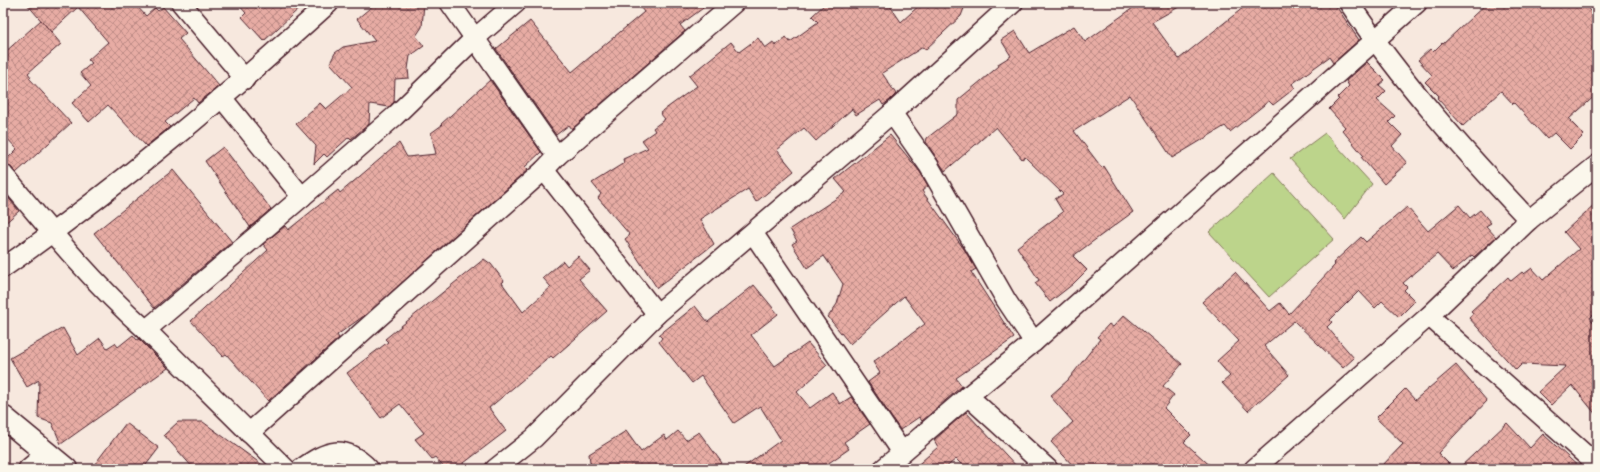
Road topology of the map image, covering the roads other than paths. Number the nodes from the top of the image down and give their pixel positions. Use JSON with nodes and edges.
{"nodes":[{"id":1,"x":181,"y":3,"type":"edge"},
{"id":2,"x":329,"y":3,"type":"edge"},
{"id":3,"x":450,"y":3,"type":"edge"},
{"id":4,"x":516,"y":3,"type":"edge"},
{"id":5,"x":734,"y":3,"type":"edge"},
{"id":6,"x":1013,"y":3,"type":"edge"},
{"id":7,"x":1350,"y":3,"type":"edge"},
{"id":8,"x":1417,"y":3,"type":"edge"},
{"id":9,"x":474,"y":39,"type":"junction"},
{"id":10,"x":1375,"y":41,"type":"junction"},
{"id":11,"x":245,"y":79,"type":"junction"},
{"id":12,"x":222,"y":98,"type":"junction"},
{"id":13,"x":892,"y":113,"type":"junction"},
{"id":14,"x":557,"y":156,"type":"junction"},
{"id":15,"x":1597,"y":165,"type":"edge"},
{"id":16,"x":544,"y":170,"type":"junction"},
{"id":17,"x":3,"y":174,"type":"edge"},
{"id":18,"x":302,"y":197,"type":"junction"},
{"id":19,"x":1529,"y":220,"type":"junction"},
{"id":20,"x":753,"y":233,"type":"junction"},
{"id":21,"x":53,"y":234,"type":"junction"},
{"id":22,"x":3,"y":268,"type":"edge"},
{"id":23,"x":657,"y":314,"type":"junction"},
{"id":24,"x":1429,"y":316,"type":"junction"},
{"id":25,"x":146,"y":330,"type":"junction"},
{"id":26,"x":1034,"y":342,"type":"junction"},
{"id":27,"x":968,"y":396,"type":"junction"},
{"id":28,"x":3,"y":417,"type":"edge"},
{"id":29,"x":249,"y":433,"type":"junction"},
{"id":30,"x":902,"y":452,"type":"junction"},
{"id":31,"x":47,"y":453,"type":"junction"},
{"id":32,"x":1597,"y":465,"type":"edge"},
{"id":33,"x":28,"y":469,"type":"edge"},
{"id":34,"x":66,"y":469,"type":"edge"},
{"id":35,"x":286,"y":469,"type":"edge"},
{"id":36,"x":301,"y":469,"type":"edge"},
{"id":37,"x":369,"y":469,"type":"edge"},
{"id":38,"x":495,"y":469,"type":"edge"},
{"id":39,"x":883,"y":469,"type":"edge"},
{"id":40,"x":1048,"y":469,"type":"edge"},
{"id":41,"x":1254,"y":469,"type":"edge"}],
"edges":[{"from":1,"to":11,"type":"street"},
{"from":2,"to":11,"type":"street"},
{"from":3,"to":9,"type":"street"},
{"from":4,"to":9,"type":"street"},
{"from":5,"to":14,"type":"street"},
{"from":6,"to":13,"type":"street"},
{"from":7,"to":10,"type":"street"},
{"from":8,"to":10,"type":"street"},
{"from":9,"to":14,"type":"street"},
{"from":9,"to":18,"type":"street"},
{"from":10,"to":19,"type":"street"},
{"from":10,"to":26,"type":"street"},
{"from":11,"to":12,"type":"street"},
{"from":12,"to":18,"type":"street"},
{"from":12,"to":21,"type":"street"},
{"from":13,"to":20,"type":"street"},
{"from":13,"to":26,"type":"street"},
{"from":14,"to":16,"type":"street"},
{"from":15,"to":19,"type":"street"},
{"from":16,"to":23,"type":"street"},
{"from":16,"to":29,"type":"street"},
{"from":17,"to":21,"type":"street"},
{"from":18,"to":25,"type":"street"},
{"from":19,"to":24,"type":"street"},
{"from":20,"to":23,"type":"street"},
{"from":20,"to":30,"type":"street"},
{"from":21,"to":22,"type":"street"},
{"from":21,"to":25,"type":"street"},
{"from":23,"to":38,"type":"street"},
{"from":24,"to":32,"type":"street"},
{"from":24,"to":41,"type":"street"},
{"from":25,"to":29,"type":"street"},
{"from":26,"to":27,"type":"street"},
{"from":27,"to":30,"type":"street"},
{"from":27,"to":40,"type":"street"},
{"from":28,"to":31,"type":"street"},
{"from":29,"to":35,"type":"street"},
{"from":30,"to":39,"type":"street"},
{"from":31,"to":33,"type":"street"},
{"from":31,"to":34,"type":"street"},
{"from":36,"to":37,"type":"street"}]}
